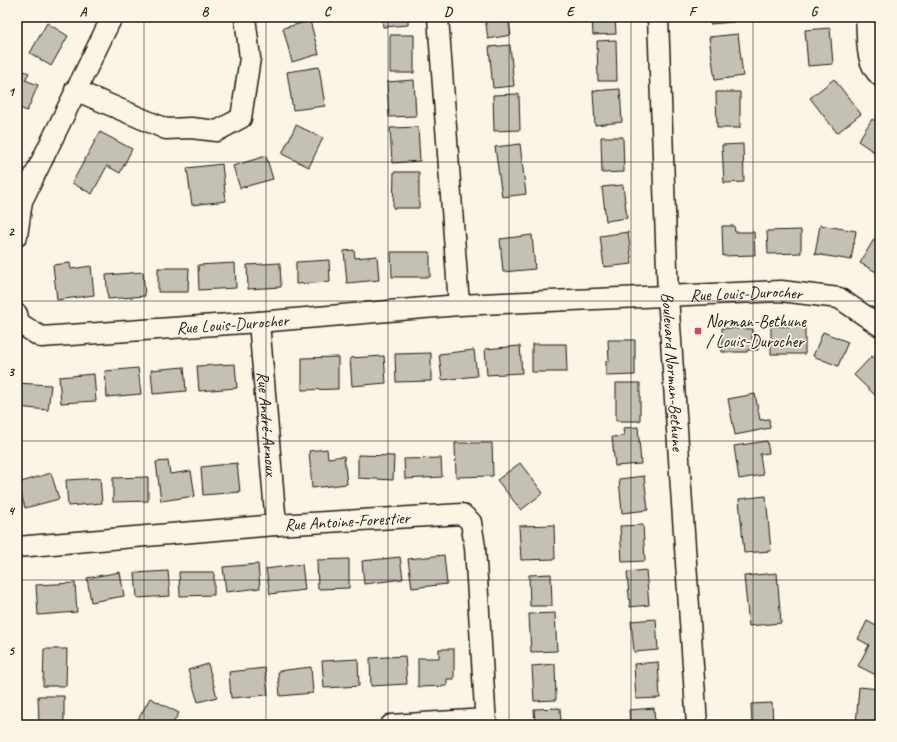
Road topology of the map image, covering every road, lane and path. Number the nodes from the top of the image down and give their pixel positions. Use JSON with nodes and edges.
{"nodes":[{"id":1,"x":112,"y":17,"type":"edge"},
{"id":2,"x":245,"y":17,"type":"edge"},
{"id":3,"x":438,"y":17,"type":"edge"},
{"id":4,"x":658,"y":17,"type":"edge"},
{"id":5,"x":866,"y":17,"type":"edge"},
{"id":6,"x":880,"y":76,"type":"edge"},
{"id":7,"x":75,"y":90,"type":"junction"},
{"id":8,"x":17,"y":236,"type":"edge"},
{"id":9,"x":668,"y":296,"type":"junction"},
{"id":10,"x":459,"y":305,"type":"junction"},
{"id":11,"x":17,"y":314,"type":"edge"},
{"id":12,"x":259,"y":322,"type":"junction"},
{"id":13,"x":880,"y":326,"type":"edge"},
{"id":14,"x":276,"y":525,"type":"junction"},
{"id":15,"x":17,"y":547,"type":"edge"},
{"id":16,"x":486,"y":722,"type":"edge"},
{"id":17,"x":391,"y":725,"type":"edge"},
{"id":18,"x":697,"y":725,"type":"edge"}],
"edges":[{"from":1,"to":7,"type":"street"},
{"from":2,"to":7,"type":"street"},
{"from":3,"to":10,"type":"street"},
{"from":4,"to":9,"type":"street","name":"Boulevard Norman-Bethune"},
{"from":5,"to":6,"type":"street"},
{"from":7,"to":8,"type":"street"},
{"from":9,"to":10,"type":"street","name":"Rue Louis-Durocher"},
{"from":9,"to":13,"type":"street","name":"Rue Louis-Durocher"},
{"from":9,"to":18,"type":"street","name":"Boulevard Norman-Bethune"},
{"from":10,"to":12,"type":"street","name":"Rue Louis-Durocher"},
{"from":11,"to":12,"type":"street","name":"Rue Louis-Durocher"},
{"from":12,"to":14,"type":"street","name":"Rue André-Arnoux"},
{"from":14,"to":15,"type":"street","name":"Rue Antoine-Forestier"},
{"from":14,"to":16,"type":"street","name":"Rue Antoine-Forestier"},
{"from":16,"to":17,"type":"street"}]}
